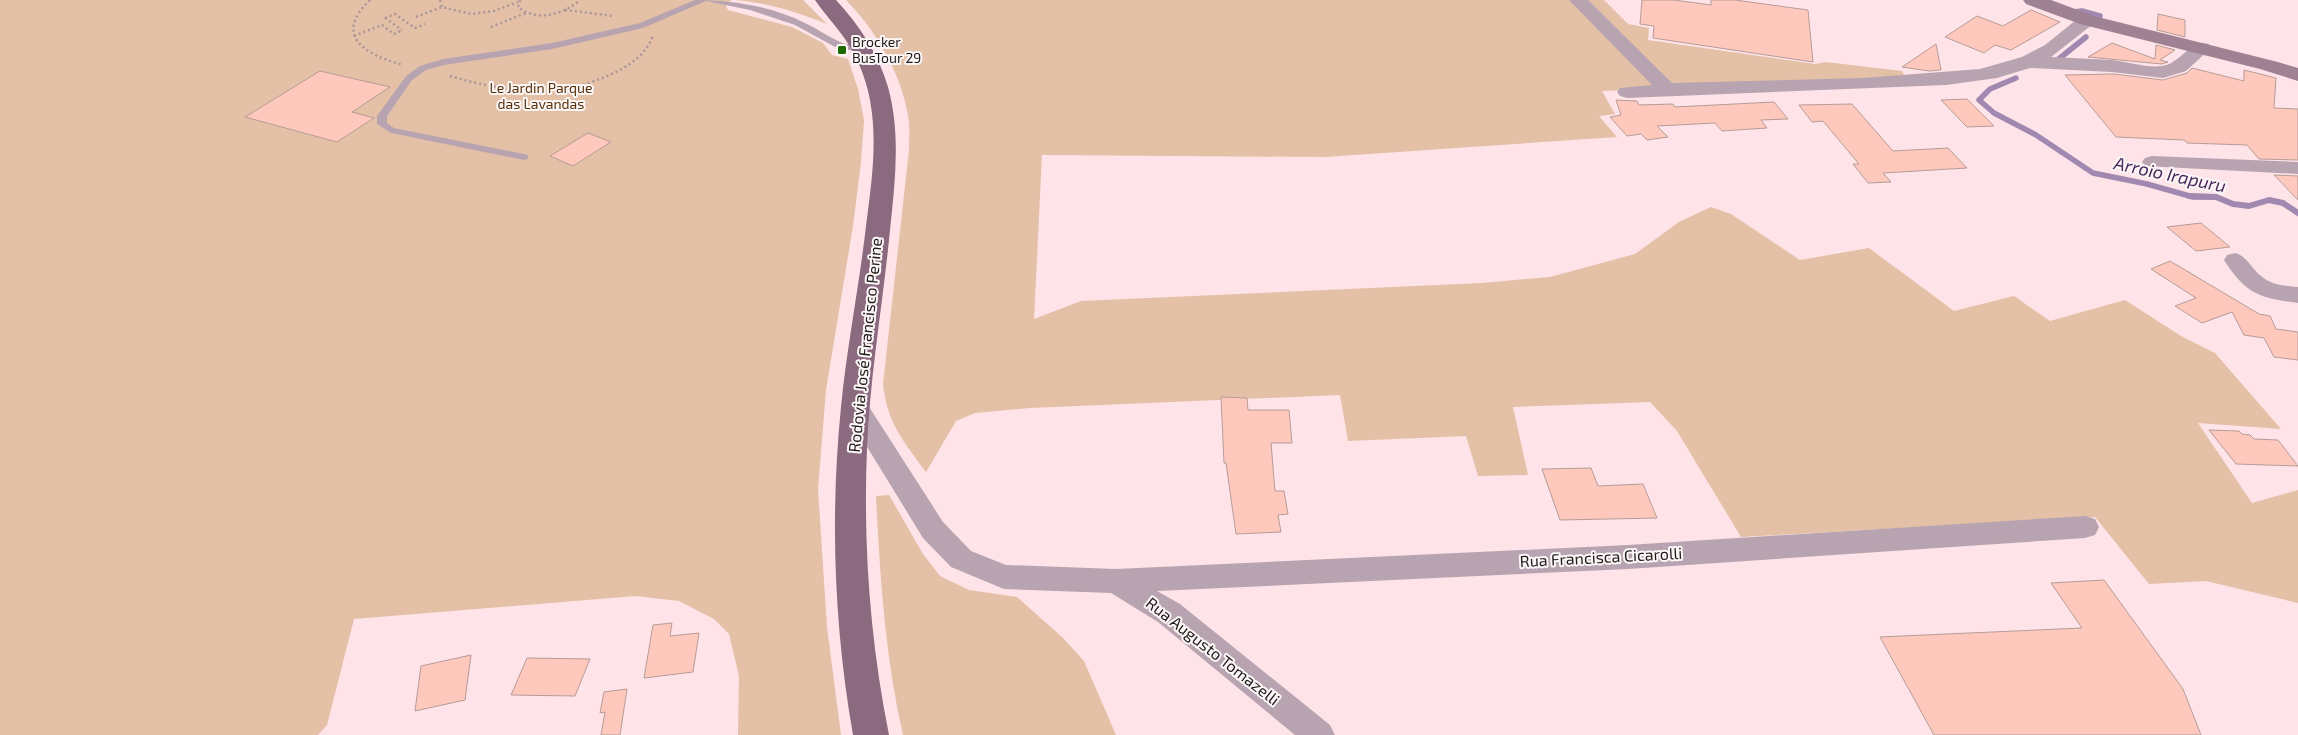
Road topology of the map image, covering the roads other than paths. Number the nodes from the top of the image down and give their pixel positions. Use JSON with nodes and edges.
{"nodes":[{"id":1,"x":702,"y":0,"type":"edge"},
{"id":2,"x":709,"y":0,"type":"edge"},
{"id":3,"x":825,"y":0,"type":"edge"},
{"id":4,"x":1578,"y":0,"type":"edge"},
{"id":5,"x":2033,"y":0,"type":"edge"},
{"id":6,"x":2087,"y":20,"type":"junction"},
{"id":7,"x":2202,"y":48,"type":"junction"},
{"id":8,"x":862,"y":49,"type":"junction"},
{"id":9,"x":2027,"y":62,"type":"junction"},
{"id":10,"x":2298,"y":74,"type":"edge"},
{"id":11,"x":1668,"y":89,"type":"junction"},
{"id":12,"x":1627,"y":92,"type":"dead end"},
{"id":13,"x":524,"y":158,"type":"dead end"},
{"id":14,"x":2152,"y":162,"type":"dead end"},
{"id":15,"x":2298,"y":168,"type":"edge"},
{"id":16,"x":2235,"y":260,"type":"dead end"},
{"id":17,"x":2298,"y":295,"type":"edge"},
{"id":18,"x":856,"y":406,"type":"junction"},
{"id":19,"x":2085,"y":527,"type":"dead end"},
{"id":20,"x":1116,"y":581,"type":"junction"},
{"id":21,"x":871,"y":735,"type":"edge"},
{"id":22,"x":1320,"y":735,"type":"edge"}],
"edges":[{"from":1,"to":13,"type":"lane"},
{"from":2,"to":8,"type":"lane"},
{"from":3,"to":8,"type":"main road","name":"Rodovia José Francisco Perine"},
{"from":4,"to":11,"type":"street"},
{"from":5,"to":6,"type":"main road"},
{"from":6,"to":7,"type":"main road"},
{"from":6,"to":9,"type":"street"},
{"from":7,"to":9,"type":"street"},
{"from":7,"to":10,"type":"main road"},
{"from":8,"to":18,"type":"main road","name":"Rodovia José Francisco Perine"},
{"from":9,"to":11,"type":"street"},
{"from":11,"to":12,"type":"street"},
{"from":14,"to":15,"type":"street"},
{"from":16,"to":17,"type":"street"},
{"from":18,"to":20,"type":"street","name":"Rua Augusto Tomazelli"},
{"from":18,"to":21,"type":"main road","name":"Rodovia José Francisco Perine"},
{"from":19,"to":20,"type":"street","name":"Rua Francisca Cicarolli"},
{"from":20,"to":22,"type":"street","name":"Rua Augusto Tomazelli"}]}
